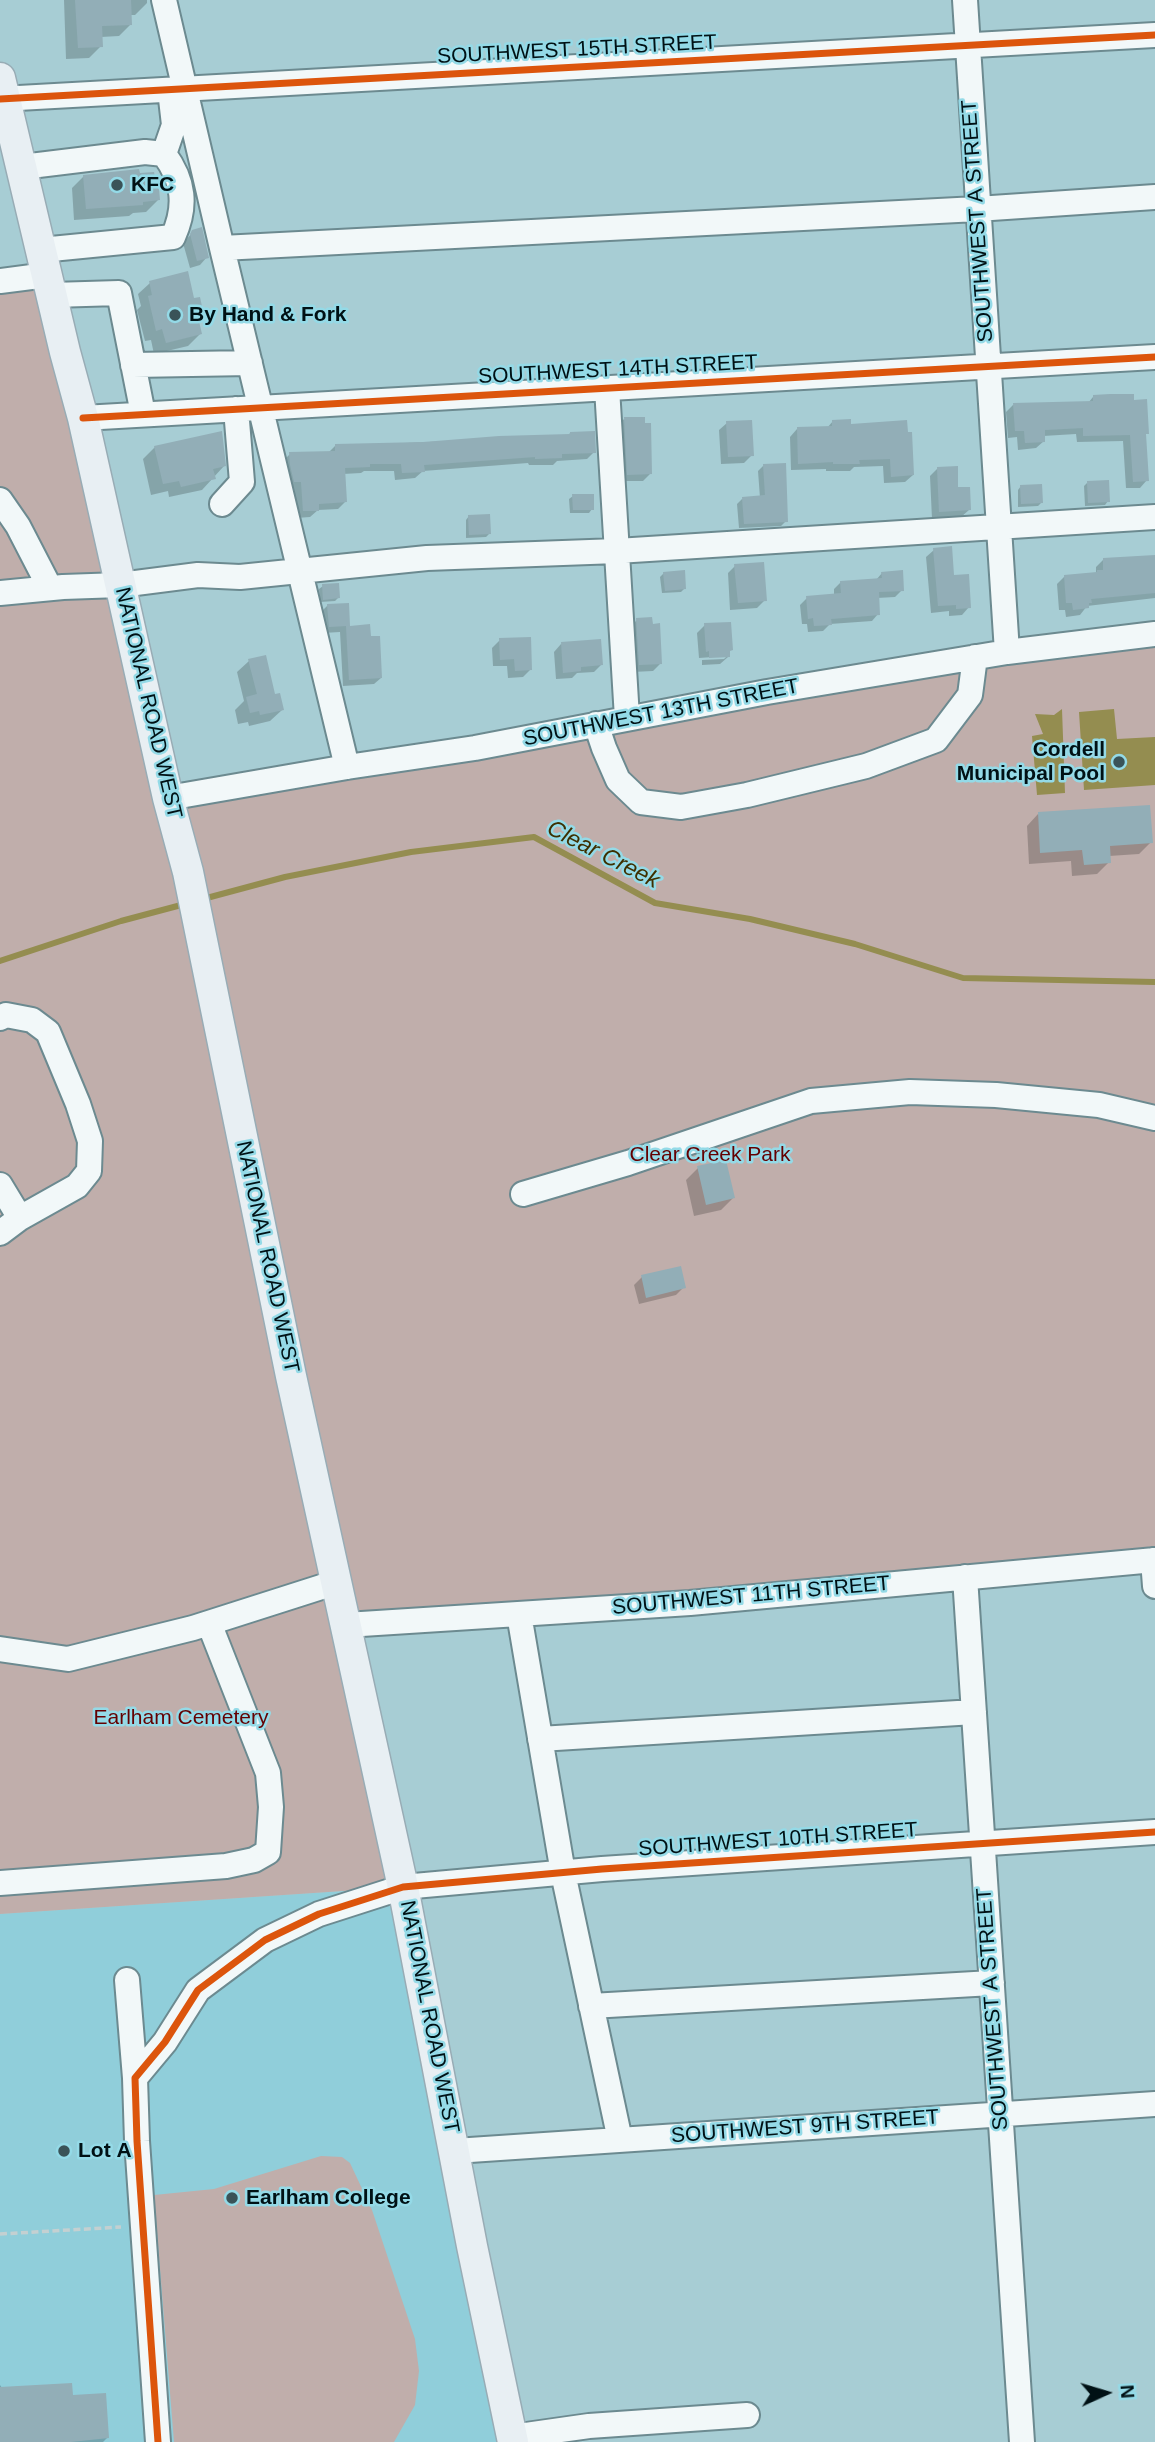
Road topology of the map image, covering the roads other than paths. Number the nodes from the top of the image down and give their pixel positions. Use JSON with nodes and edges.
{"nodes":[{"id":1,"x":164,"y":0,"type":"edge"},
{"id":2,"x":964,"y":0,"type":"edge"},
{"id":3,"x":1155,"y":35,"type":"edge"},
{"id":4,"x":967,"y":45,"type":"junction"},
{"id":5,"x":178,"y":89,"type":"junction"},
{"id":6,"x":2,"y":92,"type":"edge"},
{"id":7,"x":164,"y":153,"type":"junction"},
{"id":8,"x":22,"y":167,"type":"junction"},
{"id":9,"x":1155,"y":197,"type":"edge"},
{"id":10,"x":977,"y":209,"type":"junction"},
{"id":11,"x":222,"y":248,"type":"junction"},
{"id":12,"x":47,"y":273,"type":"junction"},
{"id":13,"x":0,"y":281,"type":"edge"},
{"id":14,"x":1155,"y":357,"type":"edge"},
{"id":15,"x":250,"y":363,"type":"junction"},
{"id":16,"x":133,"y":365,"type":"junction"},
{"id":17,"x":987,"y":367,"type":"junction"},
{"id":18,"x":607,"y":388,"type":"junction"},
{"id":19,"x":261,"y":408,"type":"junction"},
{"id":20,"x":236,"y":409,"type":"junction"},
{"id":21,"x":143,"y":414,"type":"junction"},
{"id":22,"x":83,"y":418,"type":"junction"},
{"id":23,"x":0,"y":500,"type":"edge"},
{"id":24,"x":222,"y":504,"type":"dead end"},
{"id":25,"x":1155,"y":517,"type":"edge"},
{"id":26,"x":998,"y":526,"type":"junction"},
{"id":27,"x":617,"y":551,"type":"junction"},
{"id":28,"x":300,"y":571,"type":"junction"},
{"id":29,"x":120,"y":585,"type":"junction"},
{"id":30,"x":50,"y":588,"type":"junction"},
{"id":31,"x":0,"y":593,"type":"edge"},
{"id":32,"x":1155,"y":634,"type":"edge"},
{"id":33,"x":1007,"y":652,"type":"junction"},
{"id":34,"x":975,"y":657,"type":"junction"},
{"id":35,"x":627,"y":718,"type":"junction"},
{"id":36,"x":596,"y":724,"type":"junction"},
{"id":37,"x":347,"y":767,"type":"junction"},
{"id":38,"x":168,"y":798,"type":"junction"},
{"id":39,"x":0,"y":1018,"type":"edge"},
{"id":40,"x":1155,"y":1118,"type":"edge"},
{"id":41,"x":0,"y":1185,"type":"edge"},
{"id":42,"x":523,"y":1194,"type":"dead end"},
{"id":43,"x":20,"y":1218,"type":"junction"},
{"id":44,"x":0,"y":1233,"type":"edge"},
{"id":45,"x":1154,"y":1560,"type":"edge"},
{"id":46,"x":965,"y":1577,"type":"junction"},
{"id":47,"x":337,"y":1582,"type":"junction"},
{"id":48,"x":1155,"y":1586,"type":"edge"},
{"id":49,"x":519,"y":1614,"type":"junction"},
{"id":50,"x":209,"y":1623,"type":"junction"},
{"id":51,"x":346,"y":1625,"type":"junction"},
{"id":52,"x":0,"y":1649,"type":"edge"},
{"id":53,"x":974,"y":1712,"type":"junction"},
{"id":54,"x":540,"y":1739,"type":"junction"},
{"id":55,"x":1155,"y":1832,"type":"edge"},
{"id":56,"x":982,"y":1844,"type":"junction"},
{"id":57,"x":563,"y":1873,"type":"junction"},
{"id":58,"x":0,"y":1883,"type":"edge"},
{"id":59,"x":403,"y":1887,"type":"junction"},
{"id":60,"x":127,"y":1980,"type":"dead end"},
{"id":61,"x":992,"y":1983,"type":"junction"},
{"id":62,"x":591,"y":2006,"type":"junction"},
{"id":63,"x":135,"y":2078,"type":"junction"},
{"id":64,"x":1155,"y":2104,"type":"edge"},
{"id":65,"x":1000,"y":2114,"type":"junction"},
{"id":66,"x":620,"y":2140,"type":"junction"},
{"id":67,"x":455,"y":2151,"type":"junction"},
{"id":68,"x":747,"y":2415,"type":"dead end"},
{"id":69,"x":513,"y":2440,"type":"edge"},
{"id":70,"x":158,"y":2442,"type":"edge"},
{"id":71,"x":1022,"y":2442,"type":"edge"}],
"edges":[{"from":1,"to":5,"type":"street"},
{"from":2,"to":4,"type":"street","name":"SOUTHWEST A STREET"},
{"from":3,"to":4,"type":"street","name":"SOUTHWEST 15TH STREET"},
{"from":4,"to":5,"type":"street","name":"SOUTHWEST 15TH STREET"},
{"from":4,"to":10,"type":"street","name":"SOUTHWEST A STREET"},
{"from":5,"to":6,"type":"street","name":"SOUTHWEST 15TH STREET"},
{"from":5,"to":7,"type":"street"},
{"from":5,"to":11,"type":"street"},
{"from":6,"to":8,"type":"main road","name":"NATIONAL ROAD WEST"},
{"from":7,"to":8,"type":"street"},
{"from":7,"to":12,"type":"street"},
{"from":8,"to":12,"type":"main road","name":"NATIONAL ROAD WEST"},
{"from":9,"to":10,"type":"street"},
{"from":10,"to":11,"type":"street"},
{"from":10,"to":17,"type":"street","name":"SOUTHWEST A STREET"},
{"from":11,"to":15,"type":"street"},
{"from":12,"to":13,"type":"street"},
{"from":12,"to":16,"type":"street"},
{"from":12,"to":22,"type":"main road","name":"NATIONAL ROAD WEST"},
{"from":14,"to":17,"type":"street","name":"SOUTHWEST 14TH STREET"},
{"from":15,"to":16,"type":"street"},
{"from":15,"to":19,"type":"street"},
{"from":16,"to":21,"type":"street"},
{"from":17,"to":18,"type":"street","name":"SOUTHWEST 14TH STREET"},
{"from":17,"to":26,"type":"street","name":"SOUTHWEST A STREET"},
{"from":18,"to":19,"type":"street","name":"SOUTHWEST 14TH STREET"},
{"from":18,"to":27,"type":"street"},
{"from":19,"to":20,"type":"street","name":"SOUTHWEST 14TH STREET"},
{"from":19,"to":28,"type":"street"},
{"from":20,"to":21,"type":"street","name":"SOUTHWEST 14TH STREET"},
{"from":20,"to":24,"type":"street"},
{"from":21,"to":22,"type":"street","name":"SOUTHWEST 14TH STREET"},
{"from":22,"to":29,"type":"main road","name":"NATIONAL ROAD WEST"},
{"from":23,"to":30,"type":"street"},
{"from":25,"to":26,"type":"street"},
{"from":26,"to":27,"type":"street"},
{"from":26,"to":33,"type":"street","name":"SOUTHWEST A STREET"},
{"from":27,"to":28,"type":"street"},
{"from":27,"to":35,"type":"street"},
{"from":28,"to":29,"type":"street"},
{"from":28,"to":37,"type":"street"},
{"from":29,"to":30,"type":"street"},
{"from":29,"to":38,"type":"main road","name":"NATIONAL ROAD WEST"},
{"from":30,"to":31,"type":"street"},
{"from":32,"to":33,"type":"street","name":"SOUTHWEST 13TH STREET"},
{"from":33,"to":34,"type":"street","name":"SOUTHWEST 13TH STREET"},
{"from":34,"to":35,"type":"street","name":"SOUTHWEST 13TH STREET"},
{"from":34,"to":36,"type":"street"},
{"from":35,"to":36,"type":"street","name":"SOUTHWEST 13TH STREET"},
{"from":36,"to":37,"type":"street","name":"SOUTHWEST 13TH STREET"},
{"from":37,"to":38,"type":"street","name":"SOUTHWEST 13TH STREET"},
{"from":38,"to":47,"type":"main road","name":"NATIONAL ROAD WEST"},
{"from":39,"to":43,"type":"street"},
{"from":40,"to":42,"type":"street"},
{"from":41,"to":43,"type":"street"},
{"from":43,"to":44,"type":"street"},
{"from":45,"to":46,"type":"street","name":"SOUTHWEST 11TH STREET"},
{"from":45,"to":48,"type":"street"},
{"from":46,"to":49,"type":"street","name":"SOUTHWEST 11TH STREET"},
{"from":46,"to":53,"type":"street","name":"SOUTHWEST A STREET"},
{"from":47,"to":50,"type":"street"},
{"from":47,"to":51,"type":"main road","name":"NATIONAL ROAD WEST"},
{"from":49,"to":51,"type":"street","name":"SOUTHWEST 11TH STREET"},
{"from":49,"to":54,"type":"street"},
{"from":50,"to":52,"type":"street"},
{"from":50,"to":58,"type":"street"},
{"from":51,"to":59,"type":"main road","name":"NATIONAL ROAD WEST"},
{"from":53,"to":54,"type":"street"},
{"from":53,"to":56,"type":"street","name":"SOUTHWEST A STREET"},
{"from":54,"to":57,"type":"street"},
{"from":55,"to":56,"type":"street","name":"SOUTHWEST 10TH STREET"},
{"from":56,"to":57,"type":"street","name":"SOUTHWEST 10TH STREET"},
{"from":56,"to":61,"type":"street","name":"SOUTHWEST A STREET"},
{"from":57,"to":59,"type":"street","name":"SOUTHWEST 10TH STREET"},
{"from":57,"to":62,"type":"street"},
{"from":59,"to":63,"type":"street","name":"SOUTHWEST 10TH STREET"},
{"from":59,"to":67,"type":"main road","name":"NATIONAL ROAD WEST"},
{"from":60,"to":63,"type":"street"},
{"from":61,"to":62,"type":"street"},
{"from":61,"to":65,"type":"street","name":"SOUTHWEST A STREET"},
{"from":62,"to":66,"type":"street"},
{"from":63,"to":70,"type":"street"},
{"from":64,"to":65,"type":"street","name":"SOUTHWEST 9TH STREET"},
{"from":65,"to":66,"type":"street","name":"SOUTHWEST 9TH STREET"},
{"from":65,"to":71,"type":"street","name":"SOUTHWEST A STREET"},
{"from":66,"to":67,"type":"street","name":"SOUTHWEST 9TH STREET"},
{"from":67,"to":69,"type":"main road","name":"NATIONAL ROAD WEST"},
{"from":68,"to":69,"type":"street"}]}
